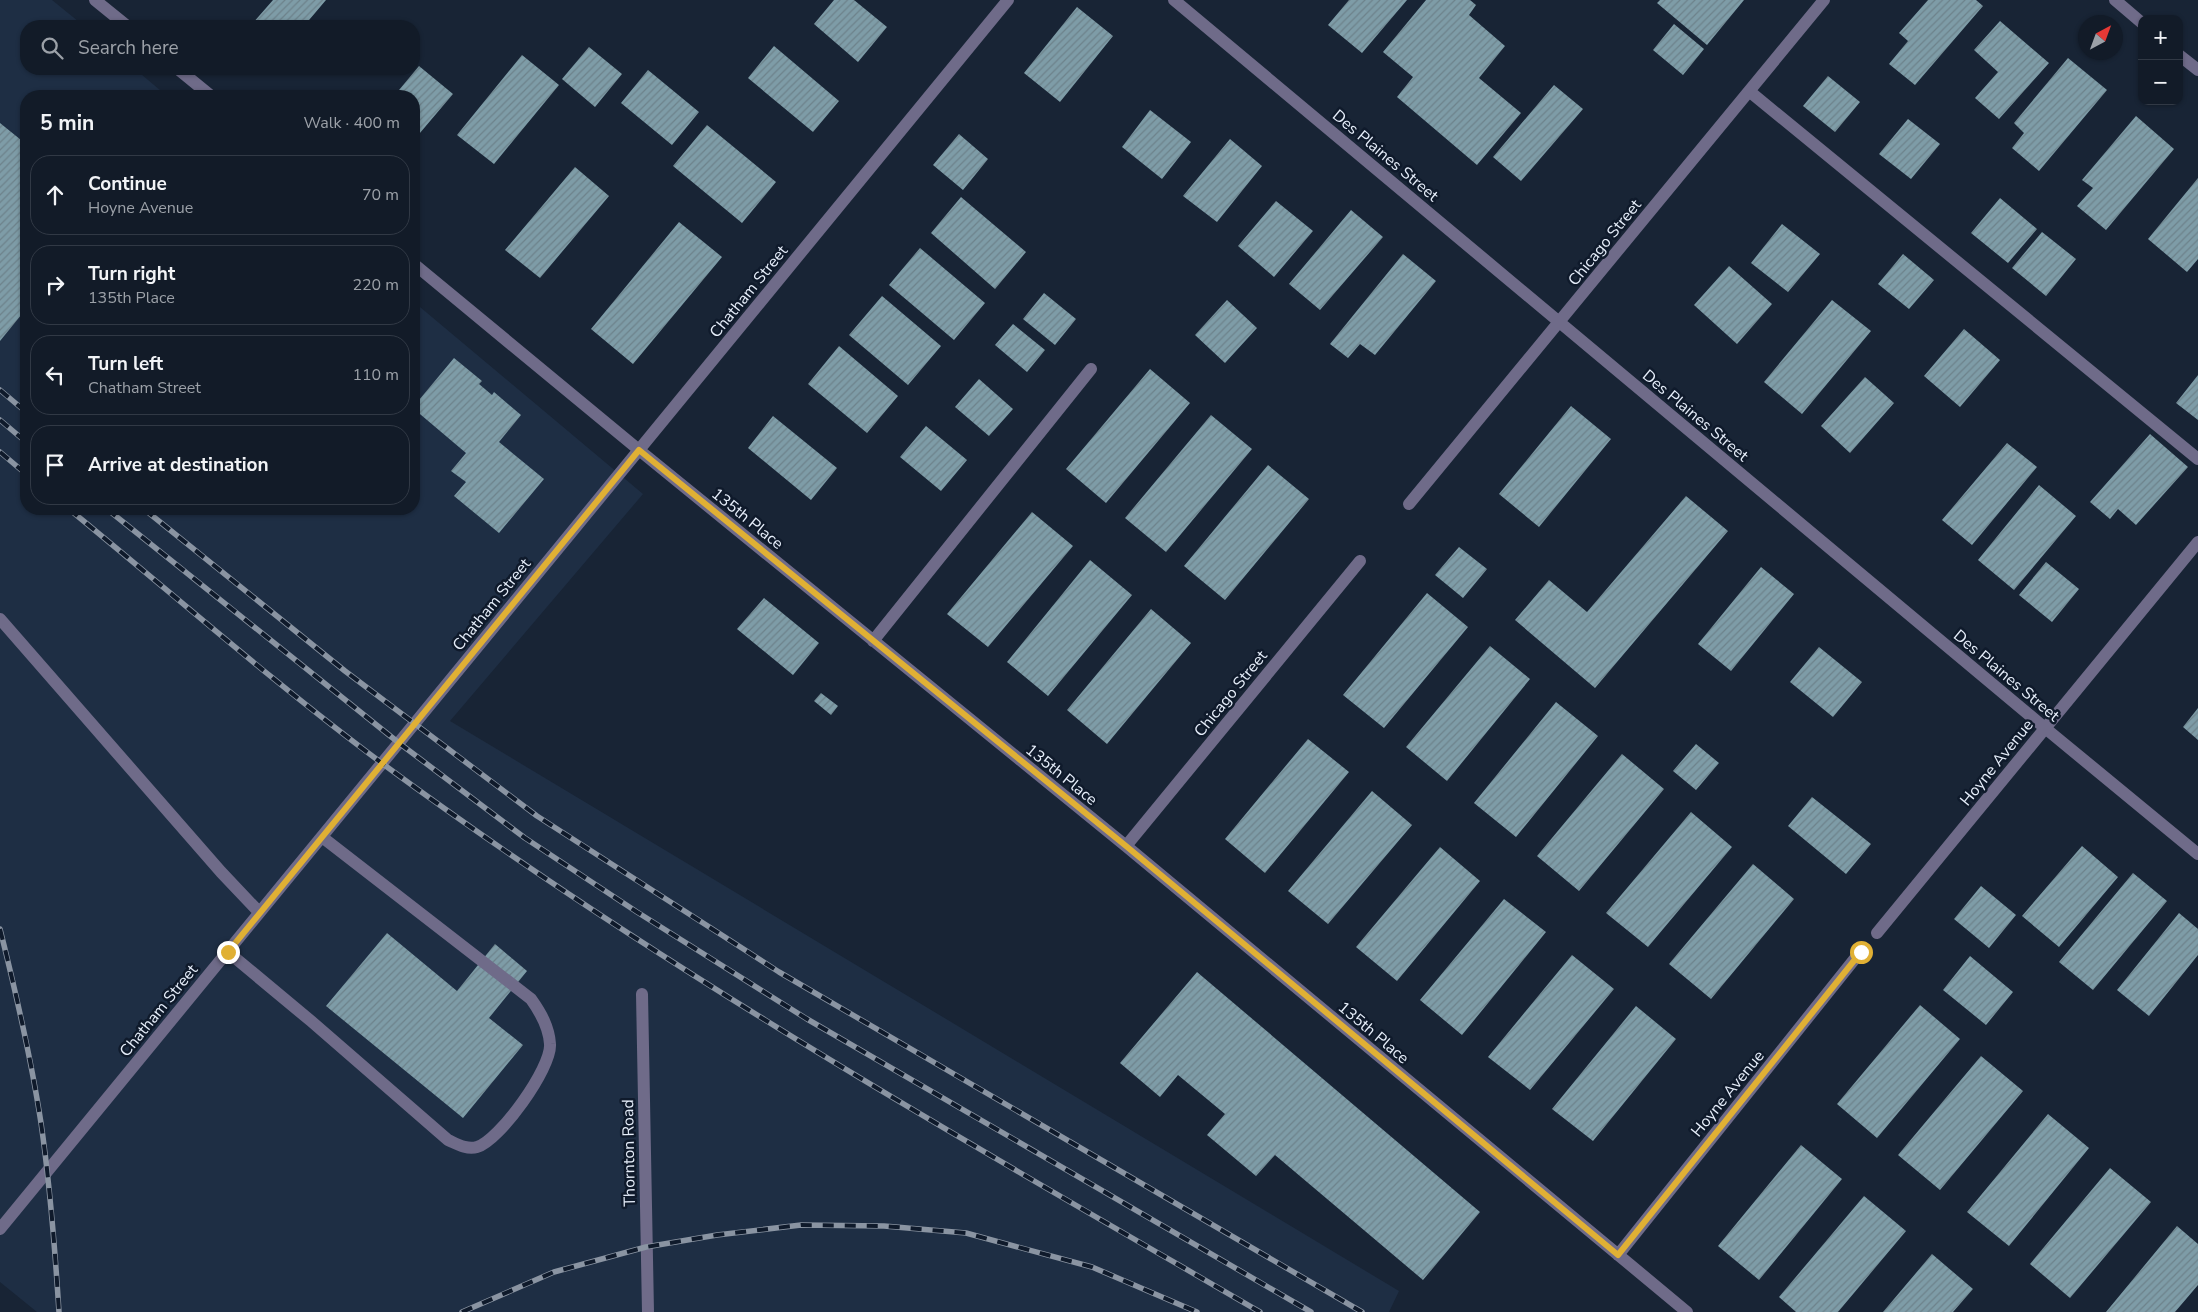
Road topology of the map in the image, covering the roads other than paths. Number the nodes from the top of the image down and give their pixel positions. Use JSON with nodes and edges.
{"nodes":[{"id":1,"x":95,"y":0,"type":"edge"},
{"id":2,"x":1008,"y":0,"type":"edge"},
{"id":3,"x":1174,"y":0,"type":"edge"},
{"id":4,"x":1824,"y":0,"type":"edge"},
{"id":5,"x":2114,"y":0,"type":"edge"},
{"id":6,"x":120,"y":20,"type":"edge"},
{"id":7,"x":2138,"y":20,"type":"edge"},
{"id":8,"x":2183,"y":58,"type":"edge"},
{"id":9,"x":2198,"y":70,"type":"edge"},
{"id":10,"x":185,"y":75,"type":"edge"},
{"id":11,"x":204,"y":90,"type":"edge"},
{"id":12,"x":1749,"y":91,"type":"junction"},
{"id":13,"x":420,"y":269,"type":"edge"},
{"id":14,"x":1560,"y":321,"type":"junction"},
{"id":15,"x":1091,"y":369,"type":"dead end"},
{"id":16,"x":639,"y":450,"type":"junction"},
{"id":17,"x":2198,"y":459,"type":"edge"},
{"id":18,"x":1409,"y":504,"type":"dead end"},
{"id":19,"x":2198,"y":542,"type":"edge"},
{"id":20,"x":1360,"y":561,"type":"dead end"},
{"id":21,"x":0,"y":619,"type":"edge"},
{"id":22,"x":873,"y":641,"type":"junction"},
{"id":23,"x":2045,"y":728,"type":"junction"},
{"id":24,"x":322,"y":837,"type":"junction"},
{"id":25,"x":1126,"y":846,"type":"junction"},
{"id":26,"x":2198,"y":854,"type":"edge"},
{"id":27,"x":259,"y":912,"type":"junction"},
{"id":28,"x":1877,"y":933,"type":"dead end"},
{"id":29,"x":228,"y":952,"type":"junction"},
{"id":30,"x":1861,"y":952,"type":"dead end"},
{"id":31,"x":642,"y":994,"type":"dead end"},
{"id":32,"x":0,"y":1229,"type":"edge"},
{"id":33,"x":1618,"y":1255,"type":"junction"},
{"id":34,"x":648,"y":1312,"type":"edge"},
{"id":35,"x":1687,"y":1312,"type":"edge"}],
"edges":[{"from":1,"to":6,"type":"street"},
{"from":2,"to":16,"type":"street","name":"Chatham Street"},
{"from":3,"to":14,"type":"street","name":"Des Plaines Street"},
{"from":4,"to":12,"type":"street","name":"Chicago Street"},
{"from":5,"to":7,"type":"street"},
{"from":8,"to":9,"type":"street"},
{"from":10,"to":11,"type":"street"},
{"from":12,"to":14,"type":"street","name":"Chicago Street"},
{"from":12,"to":17,"type":"street"},
{"from":13,"to":16,"type":"street","name":"135th Place"},
{"from":14,"to":18,"type":"street","name":"Chicago Street"},
{"from":14,"to":23,"type":"street","name":"Des Plaines Street"},
{"from":15,"to":22,"type":"street"},
{"from":16,"to":22,"type":"street","name":"135th Place"},
{"from":16,"to":24,"type":"street","name":"Chatham Street"},
{"from":19,"to":23,"type":"street","name":"Hoyne Avenue"},
{"from":20,"to":25,"type":"street","name":"Chicago Street"},
{"from":21,"to":27,"type":"street"},
{"from":22,"to":25,"type":"street","name":"135th Place"},
{"from":23,"to":26,"type":"street","name":"Des Plaines Street"},
{"from":23,"to":28,"type":"street","name":"Hoyne Avenue"},
{"from":24,"to":27,"type":"street","name":"Chatham Street"},
{"from":24,"to":29,"type":"street"},
{"from":25,"to":33,"type":"street","name":"135th Place"},
{"from":27,"to":29,"type":"street","name":"Chatham Street"},
{"from":29,"to":32,"type":"street","name":"Chatham Street"},
{"from":30,"to":33,"type":"street","name":"Hoyne Avenue"},
{"from":31,"to":34,"type":"street","name":"Thornton Road"},
{"from":33,"to":35,"type":"street","name":"135th Place"}]}
